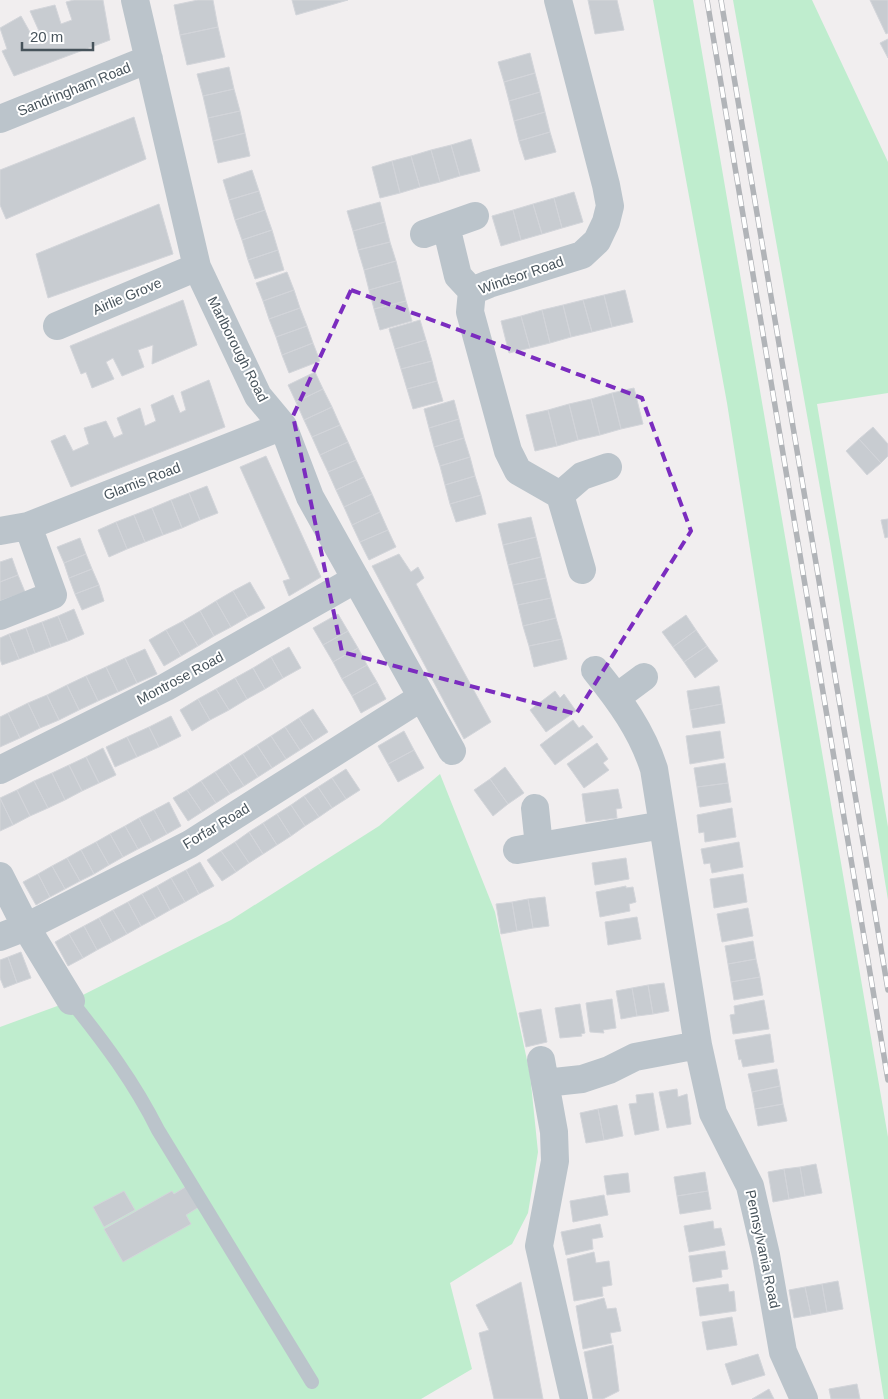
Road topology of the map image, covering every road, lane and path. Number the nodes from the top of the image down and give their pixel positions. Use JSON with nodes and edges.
{"nodes":[{"id":1,"x":135,"y":0,"type":"edge"},
{"id":2,"x":558,"y":0,"type":"edge"},
{"id":3,"x":149,"y":58,"type":"junction"},
{"id":4,"x":0,"y":119,"type":"edge"},
{"id":5,"x":475,"y":216,"type":"dead end"},
{"id":6,"x":197,"y":267,"type":"junction"},
{"id":7,"x":472,"y":292,"type":"junction"},
{"id":8,"x":57,"y":326,"type":"dead end"},
{"id":9,"x":283,"y":426,"type":"junction"},
{"id":10,"x":608,"y":467,"type":"dead end"},
{"id":11,"x":560,"y":495,"type":"junction"},
{"id":12,"x":28,"y":526,"type":"junction"},
{"id":13,"x":0,"y":531,"type":"edge"},
{"id":14,"x":582,"y":570,"type":"dead end"},
{"id":15,"x":356,"y":579,"type":"junction"},
{"id":16,"x":0,"y":616,"type":"edge"},
{"id":17,"x":595,"y":670,"type":"dead end"},
{"id":18,"x":644,"y":677,"type":"dead end"},
{"id":19,"x":617,"y":697,"type":"junction"},
{"id":20,"x":422,"y":698,"type":"junction"},
{"id":21,"x":452,"y":750,"type":"dead end"},
{"id":22,"x":0,"y":770,"type":"edge"},
{"id":23,"x":535,"y":808,"type":"dead end"},
{"id":24,"x":663,"y":825,"type":"junction"},
{"id":25,"x":0,"y":876,"type":"edge"},
{"id":26,"x":26,"y":927,"type":"junction"},
{"id":27,"x":0,"y":937,"type":"edge"},
{"id":28,"x":71,"y":1001,"type":"joint"},
{"id":29,"x":698,"y":1045,"type":"junction"},
{"id":30,"x":312,"y":1382,"type":"dead end"},
{"id":31,"x":574,"y":1399,"type":"edge"},
{"id":32,"x":804,"y":1399,"type":"edge"}],
"edges":[{"from":1,"to":3,"type":"street","name":"Marlborough Road"},
{"from":2,"to":7,"type":"street","name":"Windsor Road"},
{"from":3,"to":4,"type":"street","name":"Sandringham Road"},
{"from":3,"to":6,"type":"street","name":"Marlborough Road"},
{"from":5,"to":7,"type":"street"},
{"from":6,"to":8,"type":"street","name":"Airlie Grove"},
{"from":6,"to":9,"type":"street","name":"Marlborough Road"},
{"from":7,"to":11,"type":"street","name":"Windsor Road"},
{"from":9,"to":12,"type":"street","name":"Glamis Road"},
{"from":9,"to":15,"type":"street","name":"Marlborough Road"},
{"from":10,"to":11,"type":"street"},
{"from":11,"to":14,"type":"street"},
{"from":12,"to":13,"type":"street","name":"Glamis Road"},
{"from":12,"to":16,"type":"street"},
{"from":15,"to":20,"type":"street","name":"Marlborough Road"},
{"from":15,"to":22,"type":"street","name":"Montrose Road"},
{"from":17,"to":19,"type":"street","name":"Pennsylvania Road"},
{"from":18,"to":19,"type":"street"},
{"from":19,"to":24,"type":"street","name":"Pennsylvania Road"},
{"from":20,"to":21,"type":"street","name":"Marlborough Road"},
{"from":20,"to":26,"type":"street","name":"Forfar Road"},
{"from":23,"to":24,"type":"street"},
{"from":24,"to":29,"type":"street","name":"Pennsylvania Road"},
{"from":25,"to":26,"type":"street"},
{"from":26,"to":27,"type":"street","name":"Forfar Road"},
{"from":26,"to":28,"type":"street"},
{"from":28,"to":30,"type":"lane"},
{"from":29,"to":31,"type":"street"},
{"from":29,"to":32,"type":"street","name":"Pennsylvania Road"}]}
